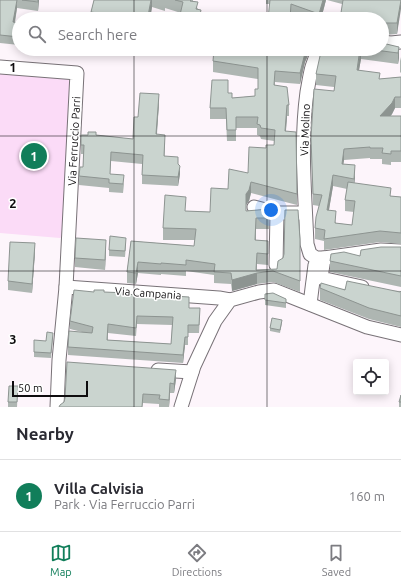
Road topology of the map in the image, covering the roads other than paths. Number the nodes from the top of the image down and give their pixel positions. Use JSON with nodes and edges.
{"nodes":[{"id":1,"x":401,"y":42,"type":"edge"},
{"id":2,"x":389,"y":43,"type":"edge"},
{"id":3,"x":315,"y":56,"type":"edge"},
{"id":4,"x":0,"y":67,"type":"edge"},
{"id":5,"x":254,"y":207,"type":"dead end"},
{"id":6,"x":277,"y":212,"type":"junction"},
{"id":7,"x":305,"y":213,"type":"junction"},
{"id":8,"x":401,"y":251,"type":"edge"},
{"id":9,"x":320,"y":258,"type":"junction"},
{"id":10,"x":276,"y":265,"type":"edge"},
{"id":11,"x":66,"y":287,"type":"junction"},
{"id":12,"x":372,"y":289,"type":"edge"},
{"id":13,"x":230,"y":300,"type":"junction"},
{"id":14,"x":310,"y":304,"type":"junction"},
{"id":15,"x":401,"y":335,"type":"edge"},
{"id":16,"x":145,"y":369,"type":"edge"},
{"id":17,"x":192,"y":372,"type":"junction"},
{"id":18,"x":57,"y":407,"type":"edge"},
{"id":19,"x":181,"y":407,"type":"edge"}],
"edges":[{"from":1,"to":2,"type":"street"},
{"from":3,"to":7,"type":"street","name":"Via Molino"},
{"from":4,"to":11,"type":"street","name":"Via Ferruccio Parri"},
{"from":5,"to":6,"type":"street"},
{"from":6,"to":7,"type":"street"},
{"from":6,"to":10,"type":"street"},
{"from":7,"to":9,"type":"street","name":"Via Molino"},
{"from":8,"to":9,"type":"street"},
{"from":9,"to":12,"type":"street"},
{"from":9,"to":14,"type":"street"},
{"from":11,"to":13,"type":"street","name":"Via Campania"},
{"from":11,"to":18,"type":"street"},
{"from":13,"to":14,"type":"street"},
{"from":13,"to":17,"type":"street"},
{"from":14,"to":15,"type":"street"},
{"from":16,"to":17,"type":"street"},
{"from":17,"to":19,"type":"street"}]}
